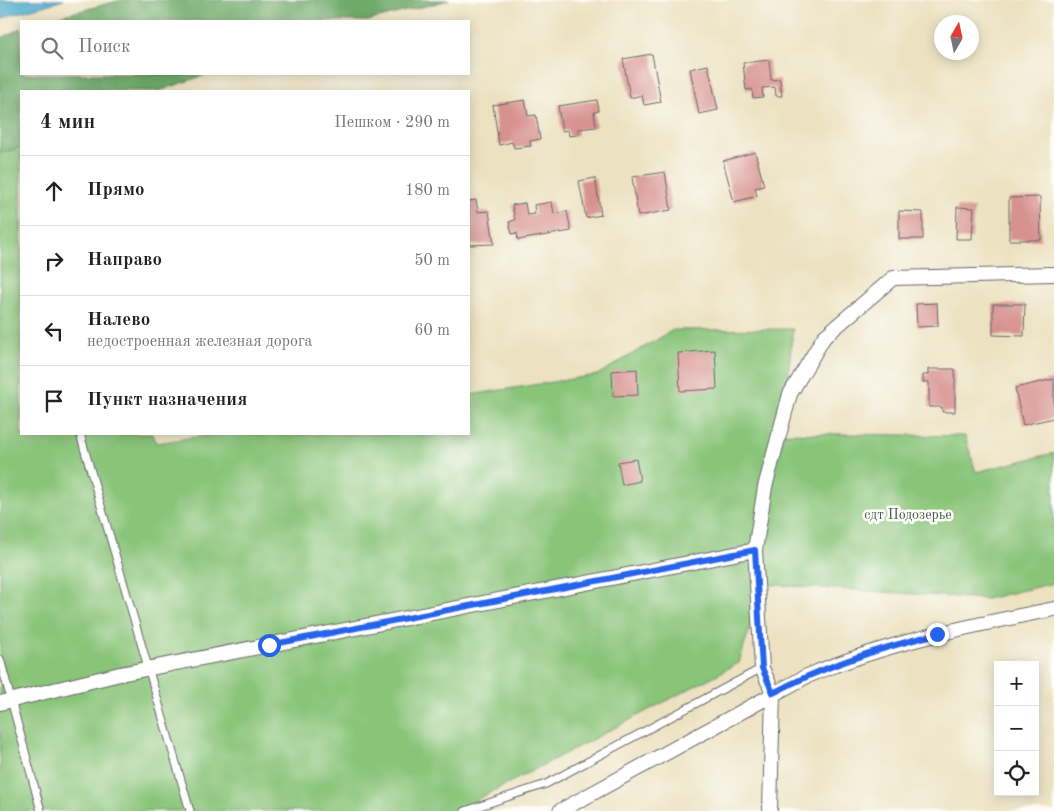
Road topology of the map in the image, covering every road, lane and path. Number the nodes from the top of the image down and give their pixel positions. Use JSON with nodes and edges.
{"nodes":[{"id":1,"x":1054,"y":274,"type":"edge"},
{"id":2,"x":80,"y":435,"type":"edge"},
{"id":3,"x":755,"y":550,"type":"junction"},
{"id":4,"x":1054,"y":609,"type":"edge"},
{"id":5,"x":0,"y":659,"type":"edge"},
{"id":6,"x":762,"y":668,"type":"junction"},
{"id":7,"x":147,"y":669,"type":"junction"},
{"id":8,"x":773,"y":693,"type":"junction"},
{"id":9,"x":6,"y":701,"type":"edge"},
{"id":10,"x":42,"y":811,"type":"edge"},
{"id":11,"x":190,"y":811,"type":"edge"},
{"id":12,"x":466,"y":811,"type":"edge"},
{"id":13,"x":560,"y":811,"type":"edge"},
{"id":14,"x":770,"y":811,"type":"edge"}],
"edges":[{"from":1,"to":3,"type":"street"},
{"from":2,"to":7,"type":"lane"},
{"from":3,"to":6,"type":"street"},
{"from":3,"to":7,"type":"street"},
{"from":4,"to":8,"type":"street"},
{"from":5,"to":9,"type":"lane"},
{"from":6,"to":8,"type":"street"},
{"from":6,"to":12,"type":"lane"},
{"from":7,"to":9,"type":"street"},
{"from":7,"to":11,"type":"lane"},
{"from":8,"to":13,"type":"street"},
{"from":8,"to":14,"type":"street"},
{"from":9,"to":10,"type":"lane"}]}
